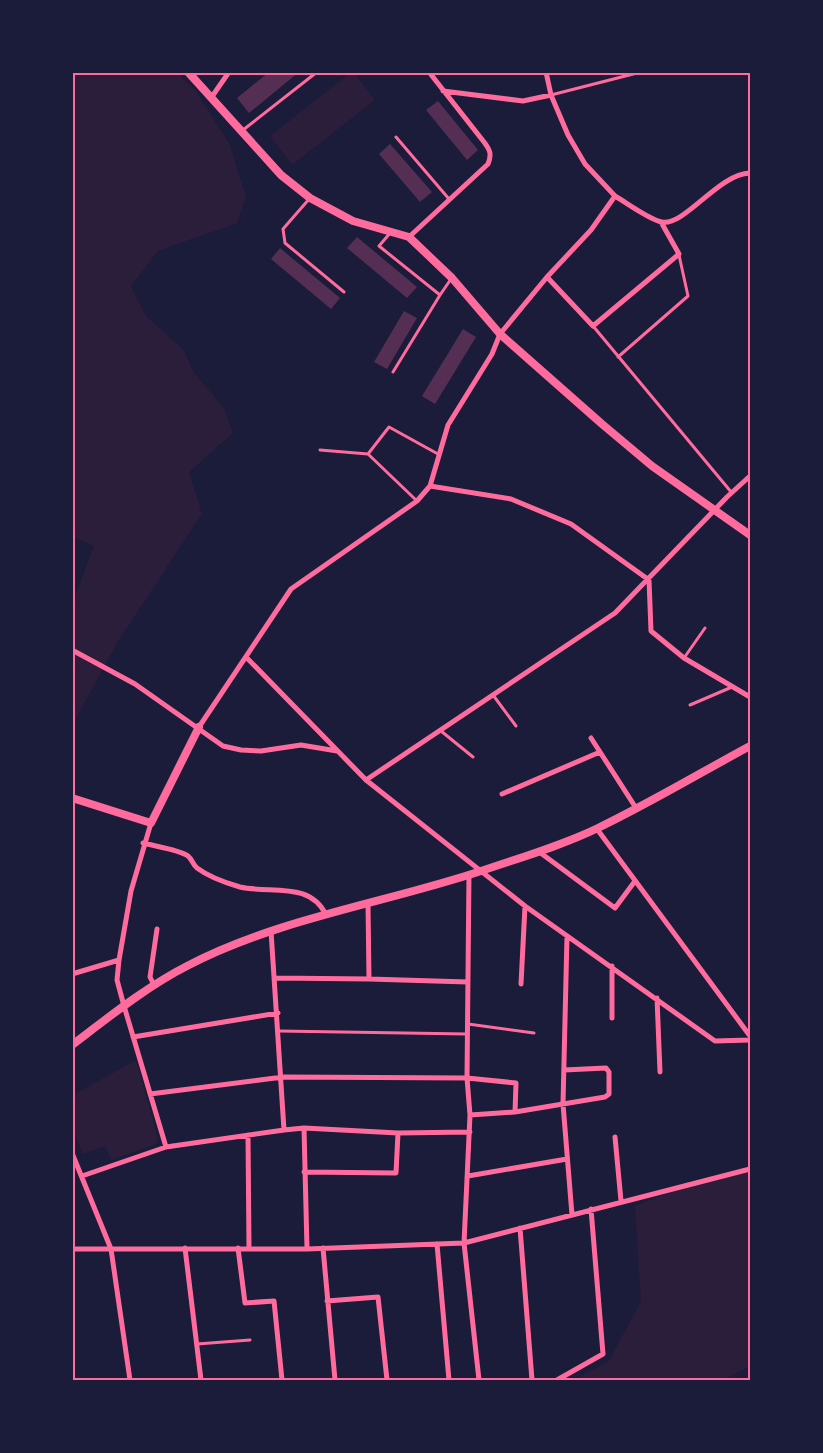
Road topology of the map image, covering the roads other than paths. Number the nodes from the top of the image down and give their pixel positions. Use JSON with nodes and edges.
{"nodes":[{"id":1,"x":188,"y":72,"type":"edge"},
{"id":2,"x":230,"y":72,"type":"edge"},
{"id":3,"x":317,"y":72,"type":"edge"},
{"id":4,"x":429,"y":72,"type":"edge"},
{"id":5,"x":546,"y":72,"type":"edge"},
{"id":6,"x":641,"y":72,"type":"edge"},
{"id":7,"x":443,"y":91,"type":"junction"},
{"id":8,"x":551,"y":95,"type":"junction"},
{"id":9,"x":211,"y":98,"type":"junction"},
{"id":10,"x":240,"y":132,"type":"junction"},
{"id":11,"x":396,"y":137,"type":"dead end"},
{"id":12,"x":750,"y":173,"type":"edge"},
{"id":13,"x":615,"y":196,"type":"junction"},
{"id":14,"x":310,"y":198,"type":"junction"},
{"id":15,"x":449,"y":199,"type":"junction"},
{"id":16,"x":662,"y":222,"type":"junction"},
{"id":17,"x":391,"y":231,"type":"junction"},
{"id":18,"x":409,"y":237,"type":"junction"},
{"id":19,"x":679,"y":254,"type":"junction"},
{"id":20,"x":547,"y":277,"type":"junction"},
{"id":21,"x":452,"y":278,"type":"junction"},
{"id":22,"x":344,"y":292,"type":"dead end"},
{"id":23,"x":440,"y":295,"type":"junction"},
{"id":24,"x":593,"y":326,"type":"junction"},
{"id":25,"x":500,"y":334,"type":"junction"},
{"id":26,"x":618,"y":356,"type":"junction"},
{"id":27,"x":393,"y":372,"type":"dead end"},
{"id":28,"x":320,"y":450,"type":"dead end"},
{"id":29,"x":368,"y":454,"type":"junction"},
{"id":30,"x":438,"y":454,"type":"junction"},
{"id":31,"x":750,"y":476,"type":"edge"},
{"id":32,"x":430,"y":486,"type":"junction"},
{"id":33,"x":732,"y":492,"type":"junction"},
{"id":34,"x":417,"y":501,"type":"junction"},
{"id":35,"x":715,"y":511,"type":"junction"},
{"id":36,"x":750,"y":535,"type":"edge"},
{"id":37,"x":649,"y":580,"type":"junction"},
{"id":38,"x":706,"y":628,"type":"dead end"},
{"id":39,"x":72,"y":650,"type":"edge"},
{"id":40,"x":246,"y":657,"type":"junction"},
{"id":41,"x":684,"y":658,"type":"junction"},
{"id":42,"x":732,"y":686,"type":"junction"},
{"id":43,"x":493,"y":695,"type":"junction"},
{"id":44,"x":750,"y":696,"type":"edge"},
{"id":45,"x":690,"y":705,"type":"dead end"},
{"id":46,"x":516,"y":726,"type":"dead end"},
{"id":47,"x":199,"y":727,"type":"junction"},
{"id":48,"x":440,"y":730,"type":"junction"},
{"id":49,"x":592,"y":738,"type":"dead end"},
{"id":50,"x":750,"y":746,"type":"edge"},
{"id":51,"x":339,"y":752,"type":"junction"},
{"id":52,"x":600,"y":752,"type":"junction"},
{"id":53,"x":473,"y":757,"type":"dead end"},
{"id":54,"x":366,"y":780,"type":"junction"},
{"id":55,"x":502,"y":794,"type":"dead end"},
{"id":56,"x":72,"y":798,"type":"edge"},
{"id":57,"x":636,"y":808,"type":"junction"},
{"id":58,"x":151,"y":823,"type":"junction"},
{"id":59,"x":597,"y":828,"type":"junction"},
{"id":60,"x":143,"y":843,"type":"junction"},
{"id":61,"x":537,"y":851,"type":"junction"},
{"id":62,"x":481,"y":871,"type":"junction"},
{"id":63,"x":469,"y":874,"type":"junction"},
{"id":64,"x":635,"y":881,"type":"junction"},
{"id":65,"x":368,"y":904,"type":"junction"},
{"id":66,"x":526,"y":906,"type":"junction"},
{"id":67,"x":326,"y":916,"type":"junction"},
{"id":68,"x":157,"y":929,"type":"dead end"},
{"id":69,"x":271,"y":932,"type":"junction"},
{"id":70,"x":567,"y":936,"type":"junction"},
{"id":71,"x":119,"y":960,"type":"junction"},
{"id":72,"x":612,"y":966,"type":"junction"},
{"id":73,"x":72,"y":974,"type":"edge"},
{"id":74,"x":275,"y":978,"type":"junction"},
{"id":75,"x":369,"y":979,"type":"junction"},
{"id":76,"x":468,"y":982,"type":"junction"},
{"id":77,"x":521,"y":984,"type":"dead end"},
{"id":78,"x":154,"y":985,"type":"junction"},
{"id":79,"x":657,"y":998,"type":"junction"},
{"id":80,"x":124,"y":1006,"type":"junction"},
{"id":81,"x":278,"y":1013,"type":"junction"},
{"id":82,"x":612,"y":1018,"type":"dead end"},
{"id":83,"x":468,"y":1024,"type":"junction"},
{"id":84,"x":279,"y":1031,"type":"junction"},
{"id":85,"x":534,"y":1033,"type":"dead end"},
{"id":86,"x":467,"y":1034,"type":"junction"},
{"id":87,"x":750,"y":1036,"type":"edge"},
{"id":88,"x":133,"y":1037,"type":"junction"},
{"id":89,"x":750,"y":1040,"type":"edge"},
{"id":90,"x":72,"y":1045,"type":"edge"},
{"id":91,"x":564,"y":1070,"type":"junction"},
{"id":92,"x":660,"y":1072,"type":"dead end"},
{"id":93,"x":283,"y":1077,"type":"junction"},
{"id":94,"x":467,"y":1078,"type":"junction"},
{"id":95,"x":150,"y":1094,"type":"junction"},
{"id":96,"x":564,"y":1104,"type":"junction"},
{"id":97,"x":515,"y":1112,"type":"junction"},
{"id":98,"x":470,"y":1115,"type":"junction"},
{"id":99,"x":304,"y":1128,"type":"junction"},
{"id":100,"x":284,"y":1130,"type":"junction"},
{"id":101,"x":470,"y":1132,"type":"junction"},
{"id":102,"x":398,"y":1133,"type":"junction"},
{"id":103,"x":248,"y":1135,"type":"junction"},
{"id":104,"x":614,"y":1137,"type":"dead end"},
{"id":105,"x":166,"y":1147,"type":"junction"},
{"id":106,"x":72,"y":1153,"type":"edge"},
{"id":107,"x":567,"y":1159,"type":"junction"},
{"id":108,"x":750,"y":1170,"type":"edge"},
{"id":109,"x":304,"y":1172,"type":"junction"},
{"id":110,"x":82,"y":1176,"type":"junction"},
{"id":111,"x":468,"y":1176,"type":"junction"},
{"id":112,"x":621,"y":1201,"type":"junction"},
{"id":113,"x":591,"y":1209,"type":"junction"},
{"id":114,"x":572,"y":1215,"type":"junction"},
{"id":115,"x":520,"y":1228,"type":"junction"},
{"id":116,"x":464,"y":1243,"type":"junction"},
{"id":117,"x":437,"y":1244,"type":"junction"},
{"id":118,"x":186,"y":1248,"type":"junction"},
{"id":119,"x":238,"y":1248,"type":"junction"},
{"id":120,"x":249,"y":1248,"type":"junction"},
{"id":121,"x":323,"y":1248,"type":"junction"},
{"id":122,"x":72,"y":1249,"type":"edge"},
{"id":123,"x":111,"y":1249,"type":"junction"},
{"id":124,"x":307,"y":1249,"type":"junction"},
{"id":125,"x":328,"y":1301,"type":"junction"},
{"id":126,"x":250,"y":1340,"type":"dead end"},
{"id":127,"x":197,"y":1344,"type":"junction"},
{"id":128,"x":130,"y":1380,"type":"edge"},
{"id":129,"x":201,"y":1380,"type":"edge"},
{"id":130,"x":282,"y":1380,"type":"edge"},
{"id":131,"x":335,"y":1380,"type":"edge"},
{"id":132,"x":387,"y":1380,"type":"edge"},
{"id":133,"x":449,"y":1380,"type":"edge"},
{"id":134,"x":478,"y":1380,"type":"edge"},
{"id":135,"x":532,"y":1380,"type":"edge"},
{"id":136,"x":557,"y":1380,"type":"edge"}],
"edges":[{"from":1,"to":9,"type":"street"},
{"from":2,"to":9,"type":"street"},
{"from":3,"to":10,"type":"lane"},
{"from":4,"to":7,"type":"street"},
{"from":5,"to":8,"type":"street"},
{"from":6,"to":8,"type":"lane"},
{"from":7,"to":8,"type":"street"},
{"from":7,"to":15,"type":"street"},
{"from":8,"to":13,"type":"street"},
{"from":9,"to":10,"type":"street"},
{"from":10,"to":14,"type":"street"},
{"from":11,"to":15,"type":"lane"},
{"from":12,"to":16,"type":"street"},
{"from":13,"to":16,"type":"street"},
{"from":13,"to":20,"type":"street"},
{"from":14,"to":17,"type":"street"},
{"from":14,"to":22,"type":"lane"},
{"from":15,"to":18,"type":"street"},
{"from":16,"to":19,"type":"street"},
{"from":17,"to":18,"type":"street"},
{"from":17,"to":23,"type":"lane"},
{"from":18,"to":21,"type":"street"},
{"from":19,"to":24,"type":"street"},
{"from":19,"to":26,"type":"lane"},
{"from":20,"to":24,"type":"street"},
{"from":20,"to":25,"type":"street"},
{"from":21,"to":23,"type":"lane"},
{"from":21,"to":25,"type":"street"},
{"from":23,"to":27,"type":"lane"},
{"from":24,"to":26,"type":"lane"},
{"from":25,"to":30,"type":"street"},
{"from":25,"to":35,"type":"street"},
{"from":26,"to":33,"type":"lane"},
{"from":28,"to":29,"type":"lane"},
{"from":29,"to":30,"type":"lane"},
{"from":29,"to":34,"type":"lane"},
{"from":30,"to":32,"type":"street"},
{"from":31,"to":33,"type":"street"},
{"from":32,"to":34,"type":"street"},
{"from":32,"to":37,"type":"street"},
{"from":33,"to":35,"type":"street"},
{"from":34,"to":40,"type":"street"},
{"from":35,"to":36,"type":"street"},
{"from":35,"to":37,"type":"street"},
{"from":37,"to":41,"type":"street"},
{"from":37,"to":43,"type":"street"},
{"from":38,"to":41,"type":"lane"},
{"from":39,"to":47,"type":"street"},
{"from":40,"to":47,"type":"street"},
{"from":40,"to":51,"type":"street"},
{"from":41,"to":42,"type":"street"},
{"from":42,"to":44,"type":"street"},
{"from":42,"to":45,"type":"lane"},
{"from":43,"to":46,"type":"lane"},
{"from":43,"to":48,"type":"street"},
{"from":47,"to":51,"type":"street"},
{"from":47,"to":58,"type":"street"},
{"from":48,"to":53,"type":"lane"},
{"from":48,"to":54,"type":"street"},
{"from":49,"to":52,"type":"street"},
{"from":50,"to":57,"type":"street"},
{"from":51,"to":54,"type":"street"},
{"from":52,"to":55,"type":"street"},
{"from":52,"to":57,"type":"street"},
{"from":54,"to":62,"type":"street"},
{"from":56,"to":58,"type":"street"},
{"from":57,"to":59,"type":"street"},
{"from":58,"to":60,"type":"street"},
{"from":59,"to":61,"type":"street"},
{"from":59,"to":64,"type":"street"},
{"from":60,"to":67,"type":"street"},
{"from":60,"to":71,"type":"street"},
{"from":61,"to":62,"type":"street"},
{"from":61,"to":64,"type":"street"},
{"from":62,"to":63,"type":"street"},
{"from":62,"to":66,"type":"street"},
{"from":63,"to":65,"type":"street"},
{"from":63,"to":76,"type":"street"},
{"from":64,"to":87,"type":"street"},
{"from":65,"to":67,"type":"street"},
{"from":65,"to":75,"type":"street"},
{"from":66,"to":70,"type":"street"},
{"from":66,"to":77,"type":"street"},
{"from":67,"to":69,"type":"street"},
{"from":68,"to":78,"type":"street"},
{"from":69,"to":74,"type":"street"},
{"from":69,"to":78,"type":"street"},
{"from":70,"to":72,"type":"street"},
{"from":70,"to":91,"type":"street"},
{"from":71,"to":73,"type":"street"},
{"from":71,"to":80,"type":"street"},
{"from":72,"to":79,"type":"street"},
{"from":72,"to":82,"type":"street"},
{"from":74,"to":75,"type":"street"},
{"from":74,"to":81,"type":"street"},
{"from":75,"to":76,"type":"street"},
{"from":76,"to":83,"type":"street"},
{"from":78,"to":80,"type":"street"},
{"from":79,"to":89,"type":"street"},
{"from":79,"to":92,"type":"street"},
{"from":80,"to":88,"type":"street"},
{"from":80,"to":90,"type":"street"},
{"from":81,"to":84,"type":"street"},
{"from":81,"to":88,"type":"street"},
{"from":83,"to":85,"type":"lane"},
{"from":83,"to":86,"type":"street"},
{"from":84,"to":86,"type":"lane"},
{"from":84,"to":93,"type":"street"},
{"from":86,"to":94,"type":"street"},
{"from":88,"to":95,"type":"street"},
{"from":91,"to":96,"type":"street"},
{"from":91,"to":96,"type":"street"},
{"from":93,"to":94,"type":"street"},
{"from":93,"to":95,"type":"street"},
{"from":93,"to":100,"type":"street"},
{"from":94,"to":97,"type":"street"},
{"from":94,"to":98,"type":"street"},
{"from":95,"to":105,"type":"street"},
{"from":96,"to":97,"type":"street"},
{"from":96,"to":107,"type":"street"},
{"from":97,"to":98,"type":"street"},
{"from":98,"to":101,"type":"street"},
{"from":99,"to":100,"type":"street"},
{"from":99,"to":102,"type":"street"},
{"from":99,"to":109,"type":"street"},
{"from":100,"to":103,"type":"street"},
{"from":101,"to":102,"type":"street"},
{"from":101,"to":111,"type":"street"},
{"from":102,"to":109,"type":"street"},
{"from":103,"to":105,"type":"street"},
{"from":103,"to":120,"type":"street"},
{"from":104,"to":112,"type":"street"},
{"from":105,"to":110,"type":"street"},
{"from":106,"to":110,"type":"street"},
{"from":107,"to":111,"type":"street"},
{"from":107,"to":114,"type":"street"},
{"from":108,"to":112,"type":"street"},
{"from":109,"to":124,"type":"street"},
{"from":110,"to":123,"type":"street"},
{"from":111,"to":116,"type":"street"},
{"from":112,"to":113,"type":"street"},
{"from":113,"to":114,"type":"street"},
{"from":113,"to":136,"type":"street"},
{"from":114,"to":115,"type":"street"},
{"from":115,"to":116,"type":"street"},
{"from":115,"to":135,"type":"street"},
{"from":116,"to":117,"type":"street"},
{"from":116,"to":134,"type":"street"},
{"from":117,"to":121,"type":"street"},
{"from":117,"to":133,"type":"street"},
{"from":118,"to":119,"type":"street"},
{"from":118,"to":123,"type":"street"},
{"from":118,"to":127,"type":"street"},
{"from":119,"to":120,"type":"street"},
{"from":119,"to":130,"type":"street"},
{"from":120,"to":124,"type":"street"},
{"from":121,"to":124,"type":"street"},
{"from":121,"to":125,"type":"street"},
{"from":122,"to":123,"type":"street"},
{"from":123,"to":128,"type":"street"},
{"from":125,"to":131,"type":"street"},
{"from":125,"to":132,"type":"street"},
{"from":126,"to":127,"type":"lane"},
{"from":127,"to":129,"type":"street"}]}
